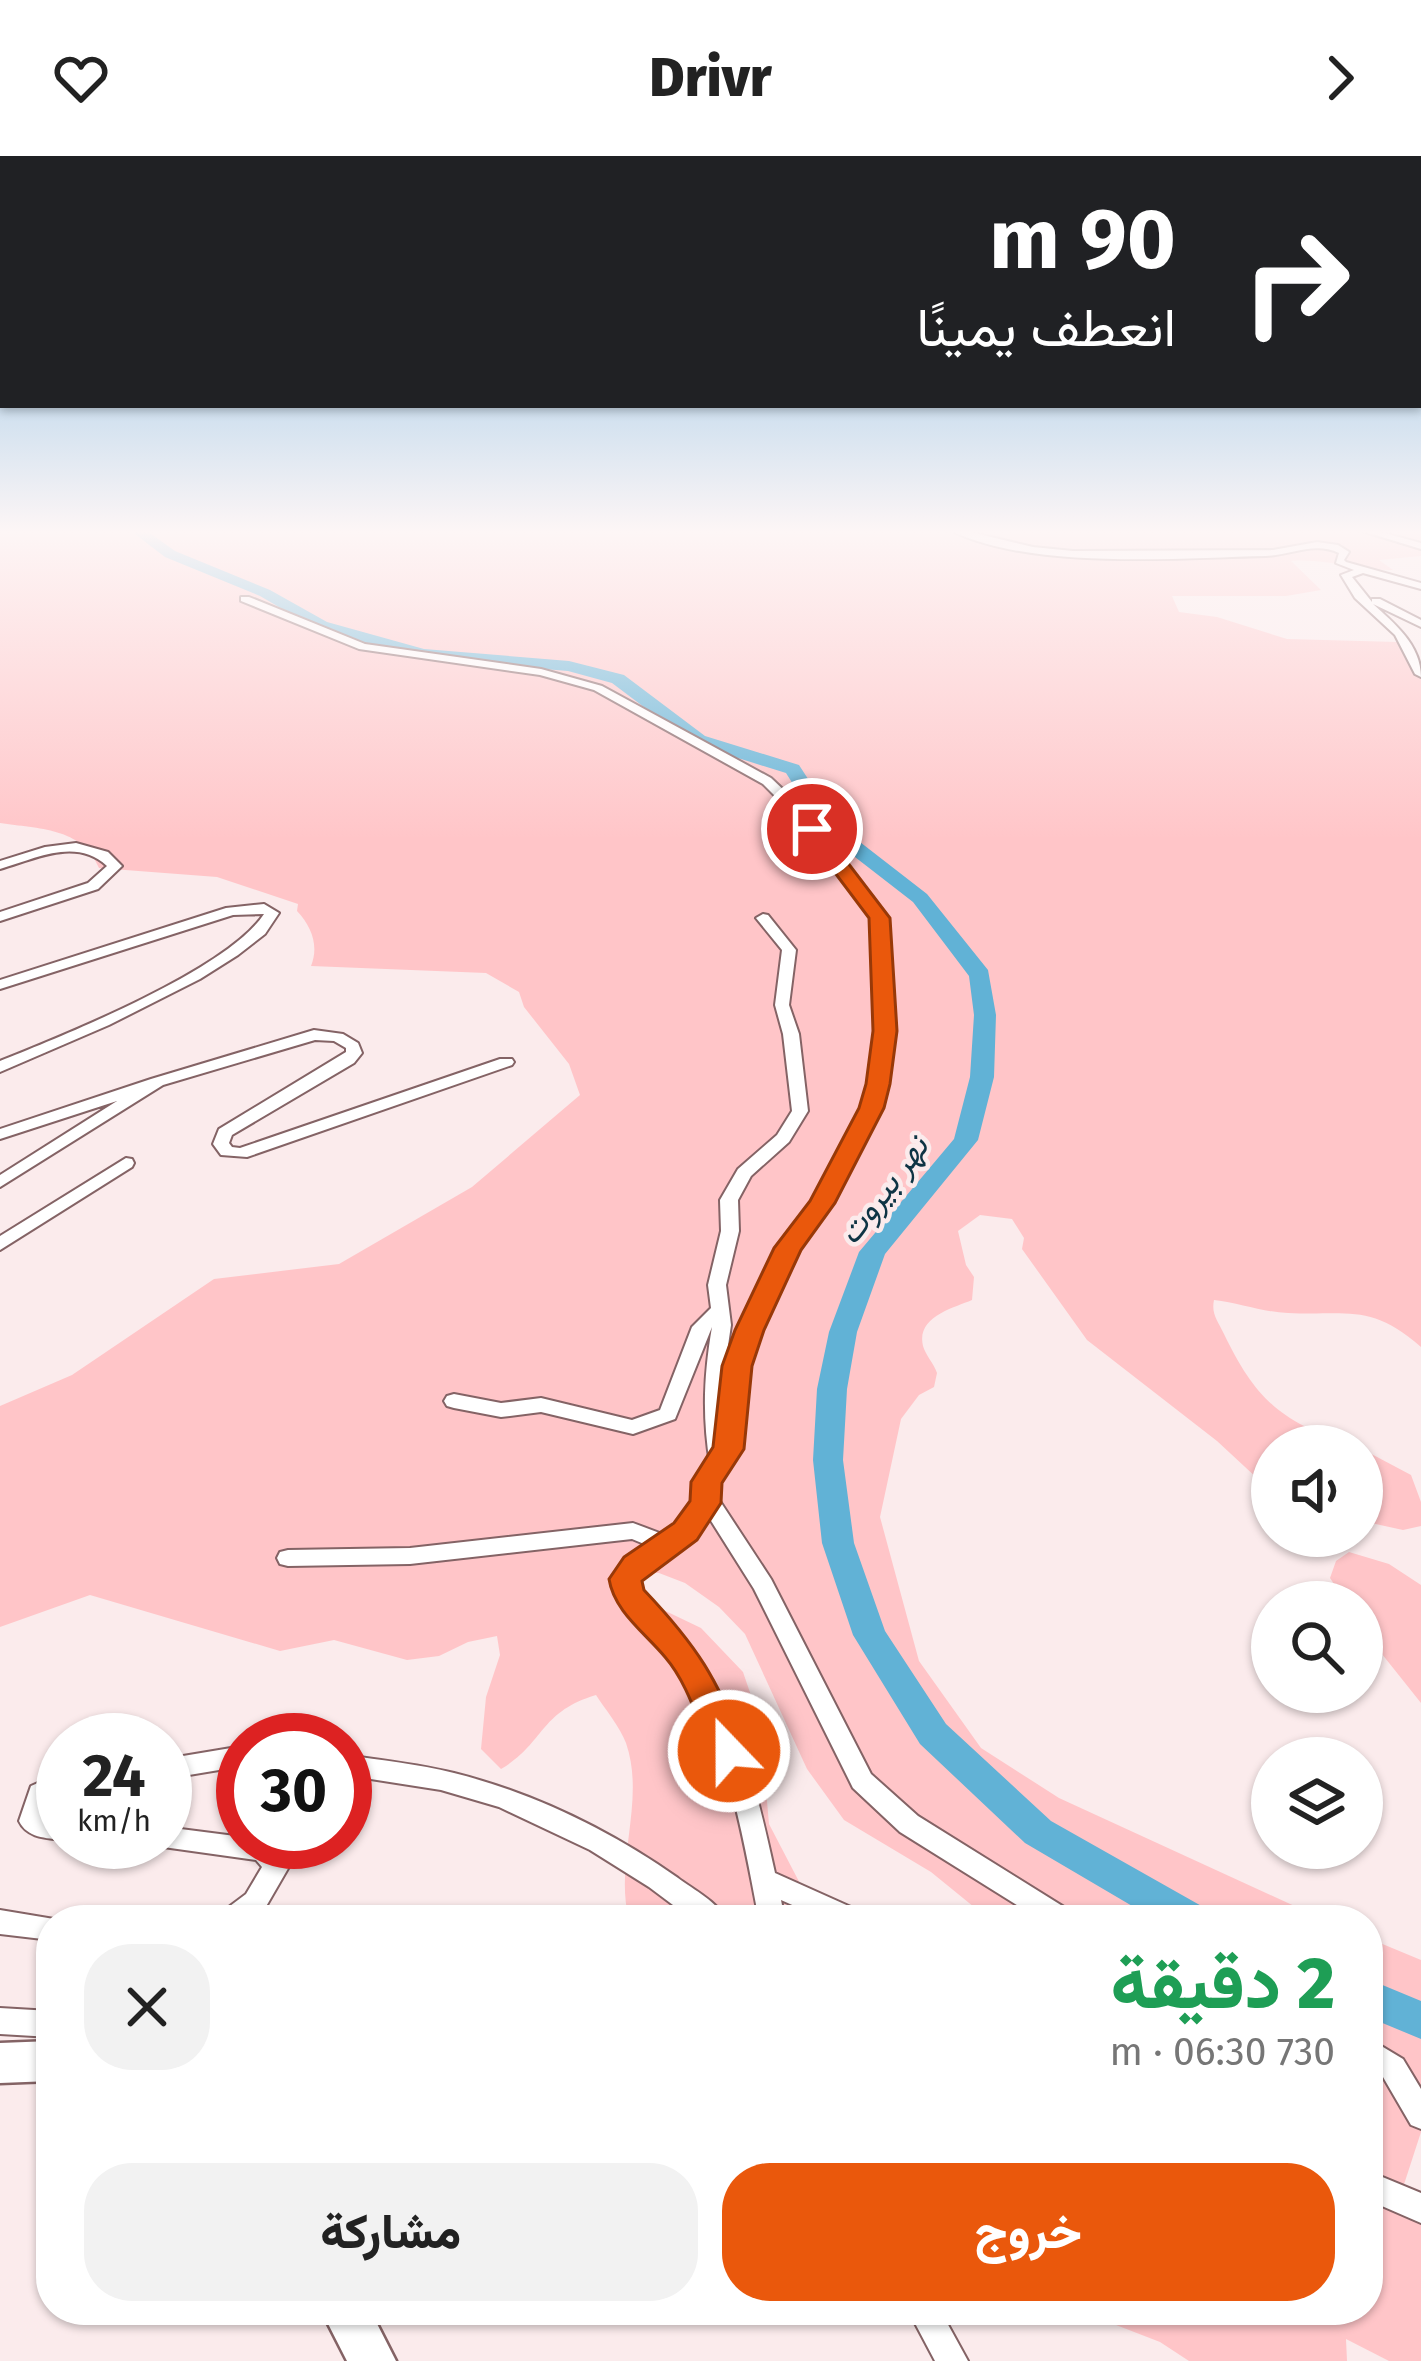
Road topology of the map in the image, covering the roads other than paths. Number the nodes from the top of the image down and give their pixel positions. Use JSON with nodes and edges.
{"nodes":[{"id":1,"x":331,"y":634,"type":"edge"},
{"id":2,"x":1399,"y":634,"type":"edge"},
{"id":3,"x":1421,"y":674,"type":"edge"},
{"id":4,"x":0,"y":865,"type":"edge"},
{"id":5,"x":0,"y":917,"type":"edge"},
{"id":6,"x":763,"y":918,"type":"dead end"},
{"id":7,"x":0,"y":985,"type":"edge"},
{"id":8,"x":506,"y":1062,"type":"dead end"},
{"id":9,"x":0,"y":1067,"type":"edge"},
{"id":10,"x":157,"y":1082,"type":"junction"},
{"id":11,"x":0,"y":1134,"type":"edge"},
{"id":12,"x":126,"y":1163,"type":"dead end"},
{"id":13,"x":0,"y":1182,"type":"edge"},
{"id":14,"x":0,"y":1244,"type":"edge"},
{"id":15,"x":719,"y":1311,"type":"junction"},
{"id":16,"x":454,"y":1401,"type":"dead end"},
{"id":17,"x":720,"y":1464,"type":"junction"},
{"id":18,"x":706,"y":1503,"type":"junction"},
{"id":19,"x":668,"y":1545,"type":"junction"},
{"id":20,"x":289,"y":1558,"type":"dead end"},
{"id":21,"x":372,"y":1770,"type":"edge"},
{"id":22,"x":192,"y":1841,"type":"edge"},
{"id":23,"x":764,"y":1880,"type":"junction"},
{"id":24,"x":250,"y":1905,"type":"edge"},
{"id":25,"x":692,"y":1905,"type":"edge"},
{"id":26,"x":769,"y":1905,"type":"edge"},
{"id":27,"x":820,"y":1905,"type":"edge"},
{"id":28,"x":1039,"y":1905,"type":"edge"},
{"id":29,"x":0,"y":1922,"type":"edge"},
{"id":30,"x":36,"y":1926,"type":"edge"},
{"id":31,"x":0,"y":2021,"type":"edge"},
{"id":32,"x":36,"y":2023,"type":"edge"},
{"id":33,"x":1383,"y":2061,"type":"edge"},
{"id":34,"x":36,"y":2062,"type":"edge"},
{"id":35,"x":0,"y":2063,"type":"edge"},
{"id":36,"x":1421,"y":2115,"type":"edge"},
{"id":37,"x":1383,"y":2192,"type":"edge"},
{"id":38,"x":1421,"y":2208,"type":"edge"},
{"id":39,"x":353,"y":2325,"type":"edge"},
{"id":40,"x":931,"y":2325,"type":"edge"},
{"id":41,"x":373,"y":2361,"type":"edge"},
{"id":42,"x":952,"y":2361,"type":"edge"}],
"edges":[{"from":1,"to":17,"type":"street"},
{"from":2,"to":3,"type":"street"},
{"from":4,"to":5,"type":"street"},
{"from":6,"to":15,"type":"street"},
{"from":7,"to":9,"type":"street"},
{"from":8,"to":10,"type":"street"},
{"from":10,"to":11,"type":"street"},
{"from":10,"to":13,"type":"street"},
{"from":12,"to":14,"type":"street"},
{"from":15,"to":16,"type":"street"},
{"from":15,"to":17,"type":"street"},
{"from":17,"to":18,"type":"street"},
{"from":18,"to":19,"type":"street"},
{"from":18,"to":28,"type":"street"},
{"from":19,"to":20,"type":"street"},
{"from":19,"to":23,"type":"street"},
{"from":21,"to":25,"type":"street"},
{"from":22,"to":24,"type":"street"},
{"from":23,"to":26,"type":"street"},
{"from":23,"to":27,"type":"street"},
{"from":29,"to":30,"type":"street"},
{"from":31,"to":32,"type":"street"},
{"from":33,"to":36,"type":"street"},
{"from":34,"to":35,"type":"street"},
{"from":37,"to":38,"type":"street"},
{"from":39,"to":41,"type":"street"},
{"from":40,"to":42,"type":"street"}]}
